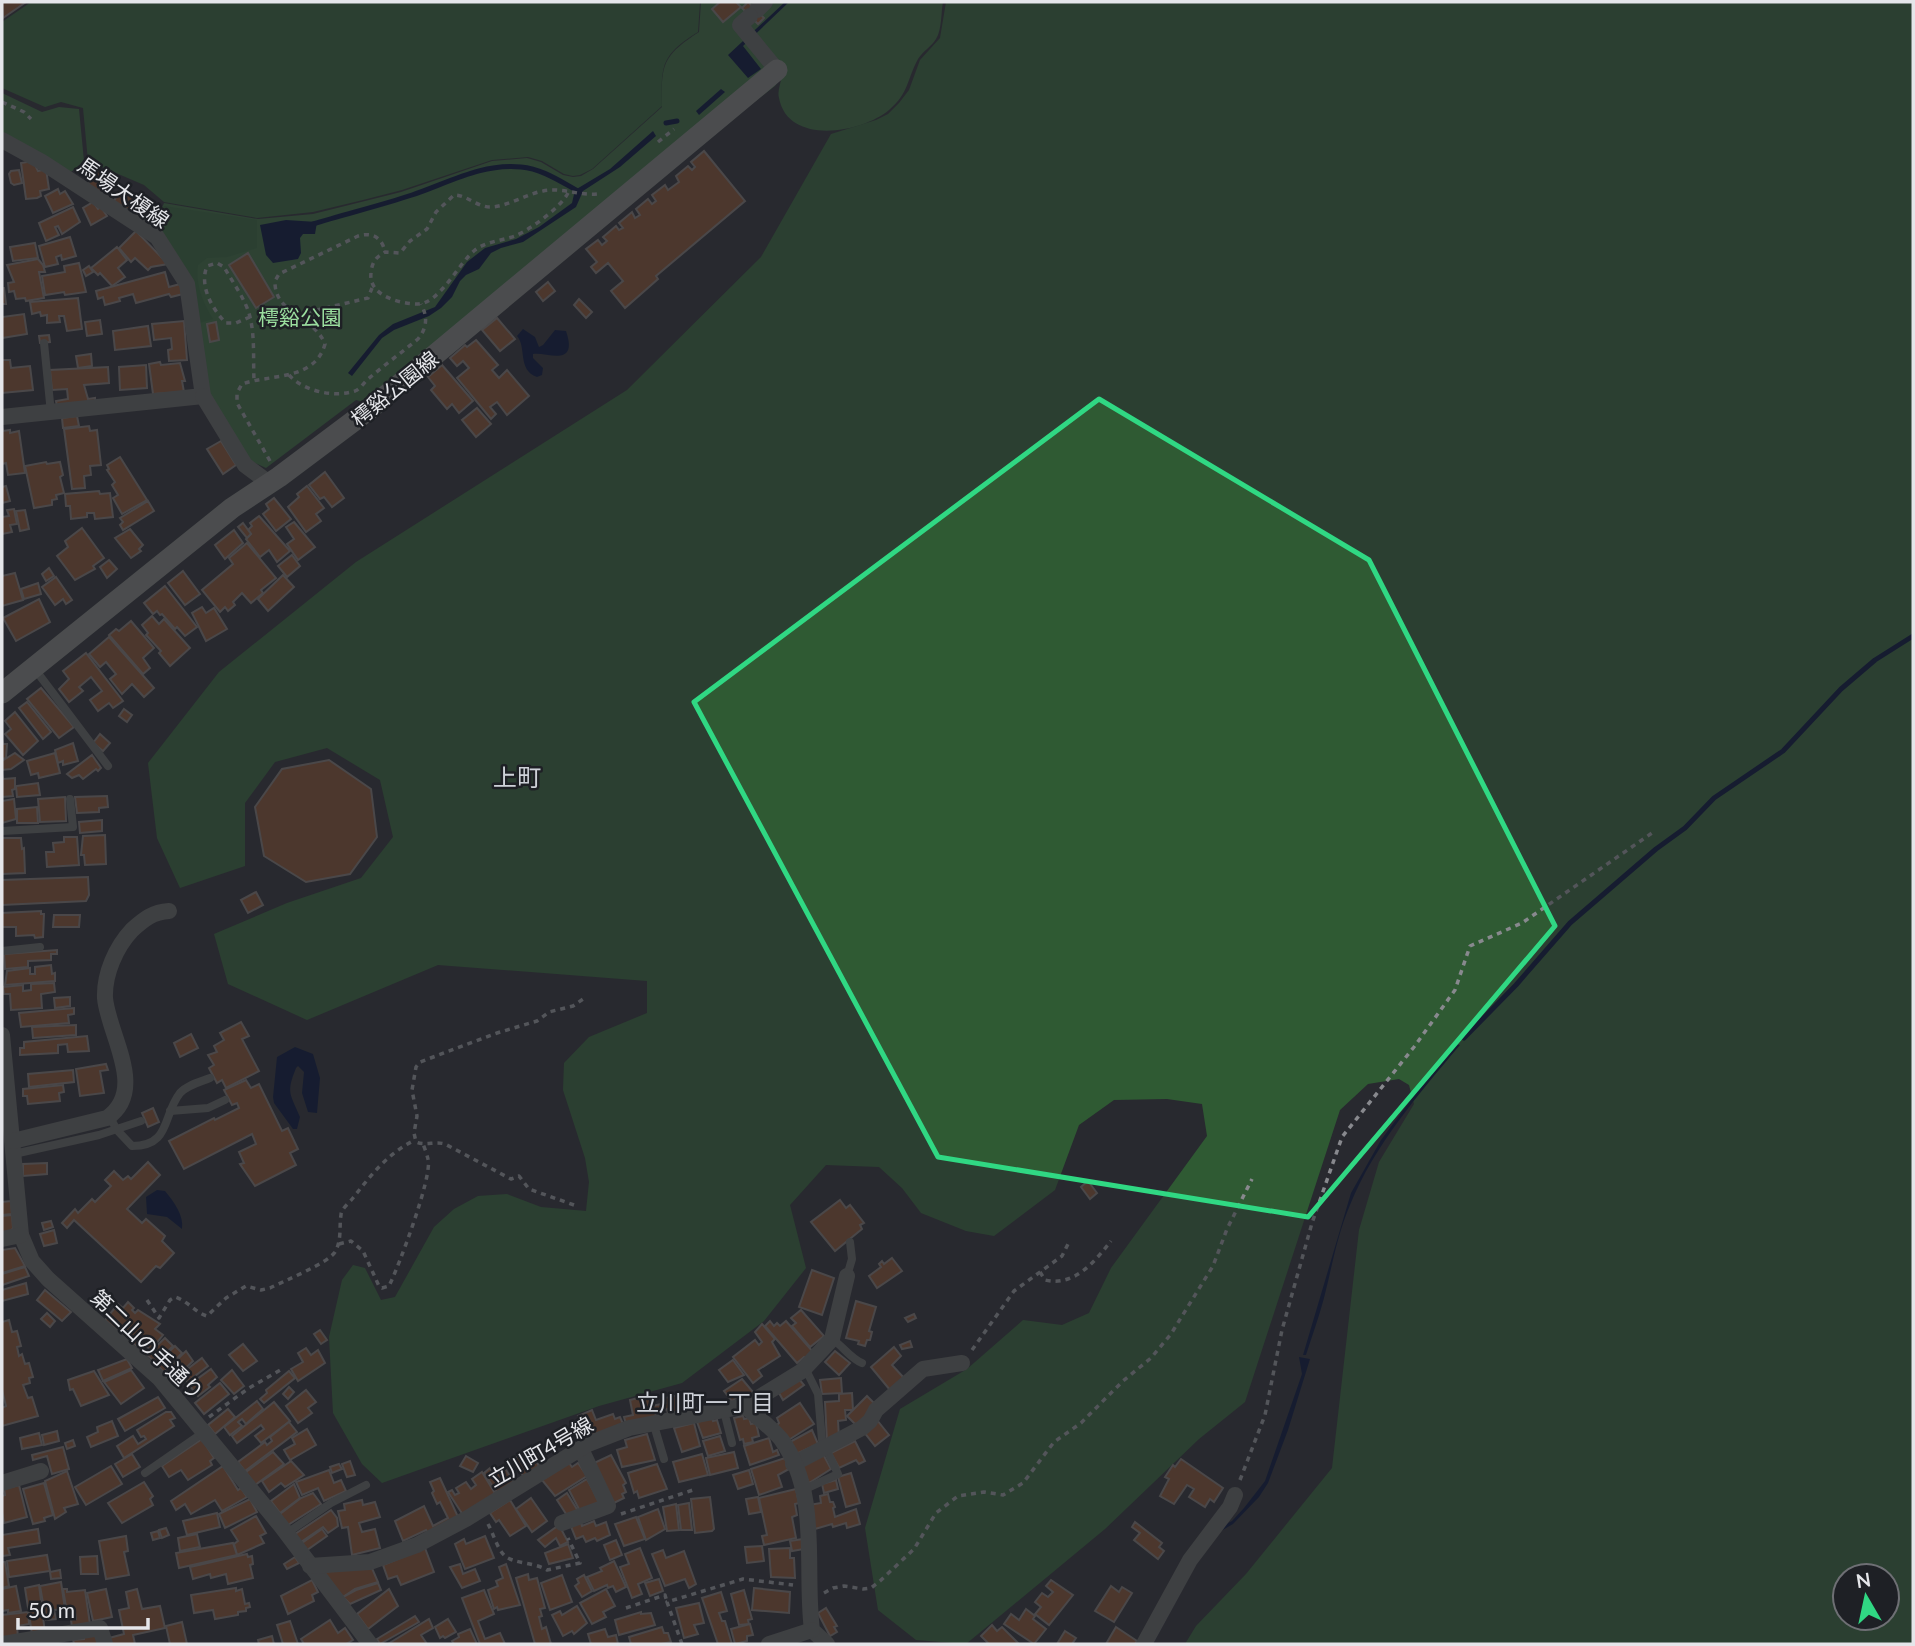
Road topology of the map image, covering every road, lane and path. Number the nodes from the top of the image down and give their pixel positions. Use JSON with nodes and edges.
{"nodes":[{"id":1,"x":757,"y":9,"type":"edge"},
{"id":2,"x":777,"y":70,"type":"joint"},
{"id":3,"x":2,"y":102,"type":"edge"},
{"id":4,"x":31,"y":119,"type":"dead end"},
{"id":5,"x":2,"y":140,"type":"edge"},
{"id":6,"x":570,"y":193,"type":"junction"},
{"id":7,"x":587,"y":195,"type":"dead end"},
{"id":8,"x":385,"y":252,"type":"junction"},
{"id":9,"x":373,"y":287,"type":"junction"},
{"id":10,"x":421,"y":304,"type":"junction"},
{"id":11,"x":296,"y":314,"type":"junction"},
{"id":12,"x":250,"y":317,"type":"junction"},
{"id":13,"x":44,"y":343,"type":"dead end"},
{"id":14,"x":289,"y":375,"type":"junction"},
{"id":15,"x":254,"y":380,"type":"junction"},
{"id":16,"x":203,"y":396,"type":"junction"},
{"id":17,"x":51,"y":413,"type":"junction"},
{"id":18,"x":2,"y":417,"type":"edge"},
{"id":19,"x":274,"y":480,"type":"junction"},
{"id":20,"x":34,"y":667,"type":"junction"},
{"id":21,"x":2,"y":692,"type":"edge"},
{"id":22,"x":108,"y":766,"type":"dead end"},
{"id":23,"x":70,"y":799,"type":"dead end"},
{"id":24,"x":2,"y":831,"type":"edge"},
{"id":25,"x":1652,"y":833,"type":"dead end"},
{"id":26,"x":169,"y":911,"type":"dead end"},
{"id":27,"x":40,"y":947,"type":"dead end"},
{"id":28,"x":2,"y":951,"type":"edge"},
{"id":29,"x":586,"y":997,"type":"dead end"},
{"id":30,"x":2,"y":1035,"type":"edge"},
{"id":31,"x":3,"y":1054,"type":"edge"},
{"id":32,"x":210,"y":1077,"type":"dead end"},
{"id":33,"x":225,"y":1100,"type":"dead end"},
{"id":34,"x":170,"y":1111,"type":"junction"},
{"id":35,"x":141,"y":1121,"type":"dead end"},
{"id":36,"x":113,"y":1123,"type":"junction"},
{"id":37,"x":415,"y":1140,"type":"junction"},
{"id":38,"x":423,"y":1144,"type":"junction"},
{"id":39,"x":10,"y":1148,"type":"edge"},
{"id":40,"x":1252,"y":1179,"type":"dead end"},
{"id":41,"x":574,"y":1205,"type":"dead end"},
{"id":42,"x":22,"y":1235,"type":"junction"},
{"id":43,"x":2,"y":1239,"type":"edge"},
{"id":44,"x":1111,"y":1241,"type":"dead end"},
{"id":45,"x":850,"y":1242,"type":"dead end"},
{"id":46,"x":338,"y":1244,"type":"junction"},
{"id":47,"x":1068,"y":1244,"type":"dead end"},
{"id":48,"x":1040,"y":1272,"type":"junction"},
{"id":49,"x":847,"y":1276,"type":"joint"},
{"id":50,"x":147,"y":1300,"type":"dead end"},
{"id":51,"x":832,"y":1339,"type":"junction"},
{"id":52,"x":862,"y":1363,"type":"dead end"},
{"id":53,"x":962,"y":1363,"type":"joint"},
{"id":54,"x":284,"y":1368,"type":"dead end"},
{"id":55,"x":805,"y":1368,"type":"junction"},
{"id":56,"x":745,"y":1406,"type":"junction"},
{"id":57,"x":724,"y":1410,"type":"junction"},
{"id":58,"x":653,"y":1422,"type":"junction"},
{"id":59,"x":202,"y":1428,"type":"junction"},
{"id":60,"x":732,"y":1443,"type":"dead end"},
{"id":61,"x":581,"y":1448,"type":"junction"},
{"id":62,"x":826,"y":1449,"type":"junction"},
{"id":63,"x":664,"y":1459,"type":"dead end"},
{"id":64,"x":793,"y":1464,"type":"junction"},
{"id":65,"x":41,"y":1471,"type":"dead end"},
{"id":66,"x":145,"y":1473,"type":"dead end"},
{"id":67,"x":2,"y":1483,"type":"edge"},
{"id":68,"x":366,"y":1485,"type":"dead end"},
{"id":69,"x":693,"y":1490,"type":"dead end"},
{"id":70,"x":803,"y":1490,"type":"junction"},
{"id":71,"x":1235,"y":1495,"type":"joint"},
{"id":72,"x":608,"y":1506,"type":"junction"},
{"id":73,"x":481,"y":1510,"type":"junction"},
{"id":74,"x":562,"y":1523,"type":"joint"},
{"id":75,"x":287,"y":1533,"type":"junction"},
{"id":76,"x":310,"y":1566,"type":"junction"},
{"id":77,"x":812,"y":1594,"type":"junction"},
{"id":78,"x":667,"y":1602,"type":"junction"},
{"id":79,"x":626,"y":1608,"type":"dead end"},
{"id":80,"x":812,"y":1630,"type":"junction"},
{"id":81,"x":3,"y":1644,"type":"edge"},
{"id":82,"x":105,"y":1644,"type":"edge"},
{"id":83,"x":368,"y":1644,"type":"edge"},
{"id":84,"x":682,"y":1644,"type":"edge"},
{"id":85,"x":769,"y":1644,"type":"edge"},
{"id":86,"x":827,"y":1644,"type":"edge"},
{"id":87,"x":1144,"y":1644,"type":"edge"}],
"edges":[{"from":1,"to":2,"type":"street"},
{"from":2,"to":19,"type":"main road","name":"樗谿公園線"},
{"from":3,"to":4,"type":"path"},
{"from":5,"to":16,"type":"street","name":"馬場大榎線"},
{"from":6,"to":7,"type":"path"},
{"from":6,"to":8,"type":"path"},
{"from":6,"to":10,"type":"path"},
{"from":8,"to":9,"type":"path"},
{"from":8,"to":11,"type":"path"},
{"from":9,"to":10,"type":"path"},
{"from":9,"to":11,"type":"path"},
{"from":10,"to":14,"type":"path"},
{"from":11,"to":14,"type":"path"},
{"from":12,"to":12,"type":"path"},
{"from":12,"to":15,"type":"path"},
{"from":13,"to":17,"type":"lane"},
{"from":14,"to":15,"type":"path"},
{"from":15,"to":19,"type":"path"},
{"from":16,"to":17,"type":"street"},
{"from":16,"to":19,"type":"street"},
{"from":17,"to":18,"type":"street"},
{"from":19,"to":20,"type":"main road","name":"樗谿公園線"},
{"from":20,"to":21,"type":"main road","name":"樗谿公園線"},
{"from":20,"to":22,"type":"lane"},
{"from":23,"to":24,"type":"lane"},
{"from":25,"to":71,"type":"path"},
{"from":26,"to":36,"type":"street"},
{"from":27,"to":28,"type":"lane"},
{"from":29,"to":37,"type":"path"},
{"from":30,"to":31,"type":"street","name":"第二山の手通り"},
{"from":31,"to":39,"type":"street","name":"第二山の手通り"},
{"from":32,"to":34,"type":"lane"},
{"from":33,"to":34,"type":"lane"},
{"from":34,"to":36,"type":"lane"},
{"from":35,"to":36,"type":"lane"},
{"from":36,"to":39,"type":"street"},
{"from":37,"to":38,"type":"path"},
{"from":37,"to":46,"type":"path"},
{"from":38,"to":41,"type":"path"},
{"from":38,"to":46,"type":"path"},
{"from":39,"to":42,"type":"street","name":"第二山の手通り"},
{"from":40,"to":77,"type":"path"},
{"from":42,"to":43,"type":"street"},
{"from":42,"to":59,"type":"street","name":"第二山の手通り"},
{"from":44,"to":48,"type":"path"},
{"from":45,"to":49,"type":"lane"},
{"from":46,"to":50,"type":"path"},
{"from":47,"to":48,"type":"path"},
{"from":48,"to":53,"type":"path"},
{"from":49,"to":51,"type":"street"},
{"from":51,"to":52,"type":"lane"},
{"from":51,"to":55,"type":"street"},
{"from":53,"to":62,"type":"street"},
{"from":54,"to":59,"type":"path"},
{"from":55,"to":56,"type":"street"},
{"from":55,"to":62,"type":"lane"},
{"from":56,"to":57,"type":"street","name":"立川町4号線"},
{"from":56,"to":64,"type":"street"},
{"from":57,"to":58,"type":"street","name":"立川町4号線"},
{"from":57,"to":60,"type":"lane"},
{"from":58,"to":61,"type":"street","name":"立川町4号線"},
{"from":58,"to":63,"type":"lane"},
{"from":59,"to":66,"type":"lane"},
{"from":59,"to":75,"type":"street","name":"第二山の手通り"},
{"from":61,"to":72,"type":"street"},
{"from":61,"to":73,"type":"street","name":"立川町4号線"},
{"from":62,"to":64,"type":"street"},
{"from":62,"to":70,"type":"lane"},
{"from":64,"to":70,"type":"street"},
{"from":65,"to":67,"type":"street"},
{"from":68,"to":75,"type":"lane"},
{"from":69,"to":72,"type":"path"},
{"from":70,"to":77,"type":"street"},
{"from":71,"to":87,"type":"street"},
{"from":72,"to":74,"type":"street"},
{"from":73,"to":74,"type":"path"},
{"from":73,"to":76,"type":"street","name":"立川町4号線"},
{"from":75,"to":76,"type":"street","name":"第二山の手通り"},
{"from":76,"to":83,"type":"street","name":"第二山の手通り"},
{"from":77,"to":78,"type":"path"},
{"from":77,"to":80,"type":"street"},
{"from":78,"to":79,"type":"path"},
{"from":78,"to":84,"type":"path"},
{"from":80,"to":85,"type":"street"},
{"from":80,"to":86,"type":"street"},
{"from":81,"to":82,"type":"street"}]}
